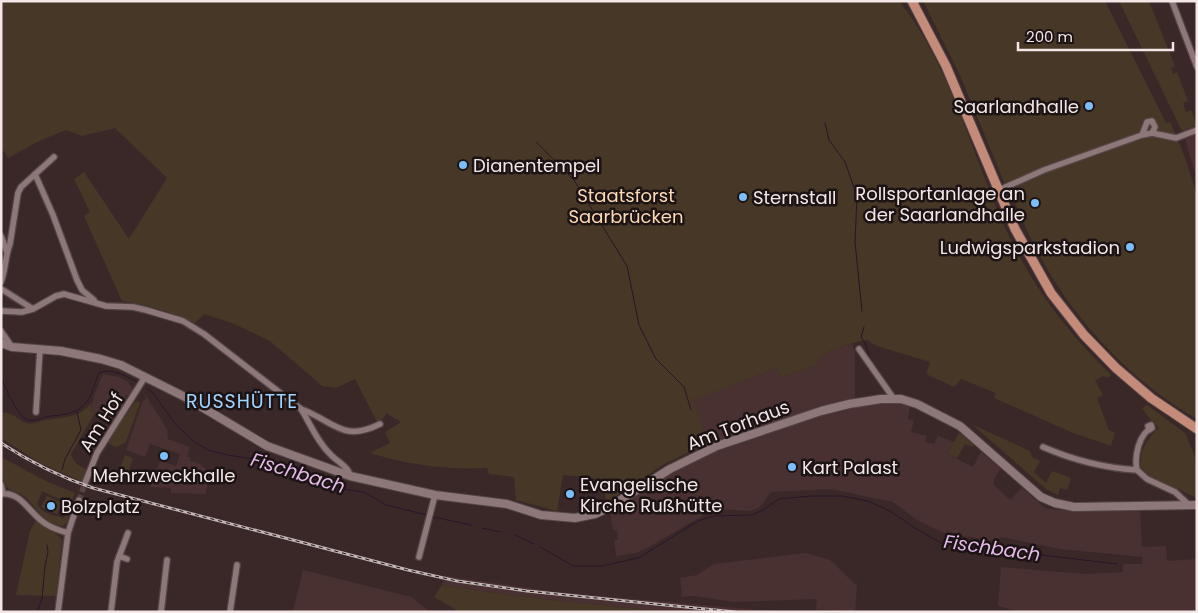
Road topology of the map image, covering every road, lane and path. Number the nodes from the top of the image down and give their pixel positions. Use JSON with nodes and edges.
{"nodes":[{"id":1,"x":906,"y":1,"type":"edge"},
{"id":2,"x":912,"y":1,"type":"edge"},
{"id":3,"x":1172,"y":1,"type":"edge"},
{"id":4,"x":916,"y":11,"type":"junction"},
{"id":5,"x":1197,"y":67,"type":"edge"},
{"id":6,"x":1197,"y":130,"type":"edge"},
{"id":7,"x":1152,"y":133,"type":"junction"},
{"id":8,"x":1142,"y":135,"type":"junction"},
{"id":9,"x":54,"y":157,"type":"dead end"},
{"id":10,"x":34,"y":174,"type":"junction"},
{"id":11,"x":999,"y":190,"type":"junction"},
{"id":12,"x":1,"y":236,"type":"edge"},
{"id":13,"x":7,"y":252,"type":"junction"},
{"id":14,"x":1,"y":282,"type":"edge"},
{"id":15,"x":3,"y":290,"type":"dead end"},
{"id":16,"x":100,"y":304,"type":"junction"},
{"id":17,"x":33,"y":309,"type":"junction"},
{"id":18,"x":1,"y":311,"type":"edge"},
{"id":19,"x":1,"y":331,"type":"edge"},
{"id":20,"x":1,"y":343,"type":"edge"},
{"id":21,"x":12,"y":347,"type":"junction"},
{"id":22,"x":40,"y":349,"type":"junction"},
{"id":23,"x":859,"y":349,"type":"dead end"},
{"id":24,"x":144,"y":380,"type":"junction"},
{"id":25,"x":894,"y":399,"type":"junction"},
{"id":26,"x":301,"y":409,"type":"junction"},
{"id":27,"x":36,"y":412,"type":"dead end"},
{"id":28,"x":380,"y":424,"type":"dead end"},
{"id":29,"x":1197,"y":429,"type":"edge"},
{"id":30,"x":1149,"y":430,"type":"dead end"},
{"id":31,"x":1043,"y":447,"type":"dead end"},
{"id":32,"x":1137,"y":470,"type":"junction"},
{"id":33,"x":350,"y":476,"type":"junction"},
{"id":34,"x":84,"y":483,"type":"tunnel mouth"},
{"id":35,"x":1,"y":485,"type":"edge"},
{"id":36,"x":2,"y":494,"type":"edge"},
{"id":37,"x":435,"y":495,"type":"junction"},
{"id":38,"x":79,"y":500,"type":"tunnel mouth"},
{"id":39,"x":1193,"y":505,"type":"edge"},
{"id":40,"x":68,"y":533,"type":"junction"},
{"id":41,"x":128,"y":533,"type":"dead end"},
{"id":42,"x":119,"y":556,"type":"junction"},
{"id":43,"x":419,"y":557,"type":"dead end"},
{"id":44,"x":127,"y":559,"type":"dead end"},
{"id":45,"x":167,"y":560,"type":"dead end"},
{"id":46,"x":237,"y":565,"type":"dead end"},
{"id":47,"x":58,"y":612,"type":"edge"},
{"id":48,"x":111,"y":612,"type":"edge"},
{"id":49,"x":161,"y":612,"type":"edge"},
{"id":50,"x":230,"y":612,"type":"edge"}],
"edges":[{"from":1,"to":4,"type":"main road"},
{"from":2,"to":4,"type":"main road"},
{"from":3,"to":5,"type":"street"},
{"from":4,"to":11,"type":"main road"},
{"from":6,"to":7,"type":"street"},
{"from":7,"to":8,"type":"street"},
{"from":7,"to":8,"type":"street"},
{"from":8,"to":11,"type":"street"},
{"from":9,"to":10,"type":"street"},
{"from":10,"to":13,"type":"street"},
{"from":10,"to":16,"type":"street"},
{"from":11,"to":29,"type":"main road"},
{"from":12,"to":13,"type":"street"},
{"from":13,"to":14,"type":"street"},
{"from":15,"to":17,"type":"street"},
{"from":16,"to":17,"type":"street"},
{"from":16,"to":26,"type":"street"},
{"from":17,"to":18,"type":"street"},
{"from":19,"to":21,"type":"street"},
{"from":20,"to":21,"type":"main road","name":"Am Torhaus"},
{"from":21,"to":22,"type":"main road","name":"Am Torhaus"},
{"from":22,"to":24,"type":"main road","name":"Am Torhaus"},
{"from":22,"to":27,"type":"street"},
{"from":23,"to":25,"type":"street"},
{"from":24,"to":33,"type":"main road","name":"Am Torhaus"},
{"from":24,"to":34,"type":"street","name":"Am Hof"},
{"from":25,"to":37,"type":"main road","name":"Am Torhaus"},
{"from":25,"to":39,"type":"main road","name":"Am Torhaus"},
{"from":26,"to":28,"type":"street"},
{"from":26,"to":33,"type":"street"},
{"from":30,"to":32,"type":"street"},
{"from":31,"to":32,"type":"street"},
{"from":32,"to":39,"type":"street"},
{"from":33,"to":37,"type":"main road","name":"Am Torhaus"},
{"from":35,"to":36,"type":"street"},
{"from":36,"to":40,"type":"street"},
{"from":37,"to":43,"type":"street"},
{"from":38,"to":40,"type":"street"},
{"from":40,"to":47,"type":"street"},
{"from":41,"to":42,"type":"street"},
{"from":42,"to":44,"type":"street"},
{"from":42,"to":48,"type":"street"},
{"from":45,"to":49,"type":"street"},
{"from":46,"to":50,"type":"street"}]}
